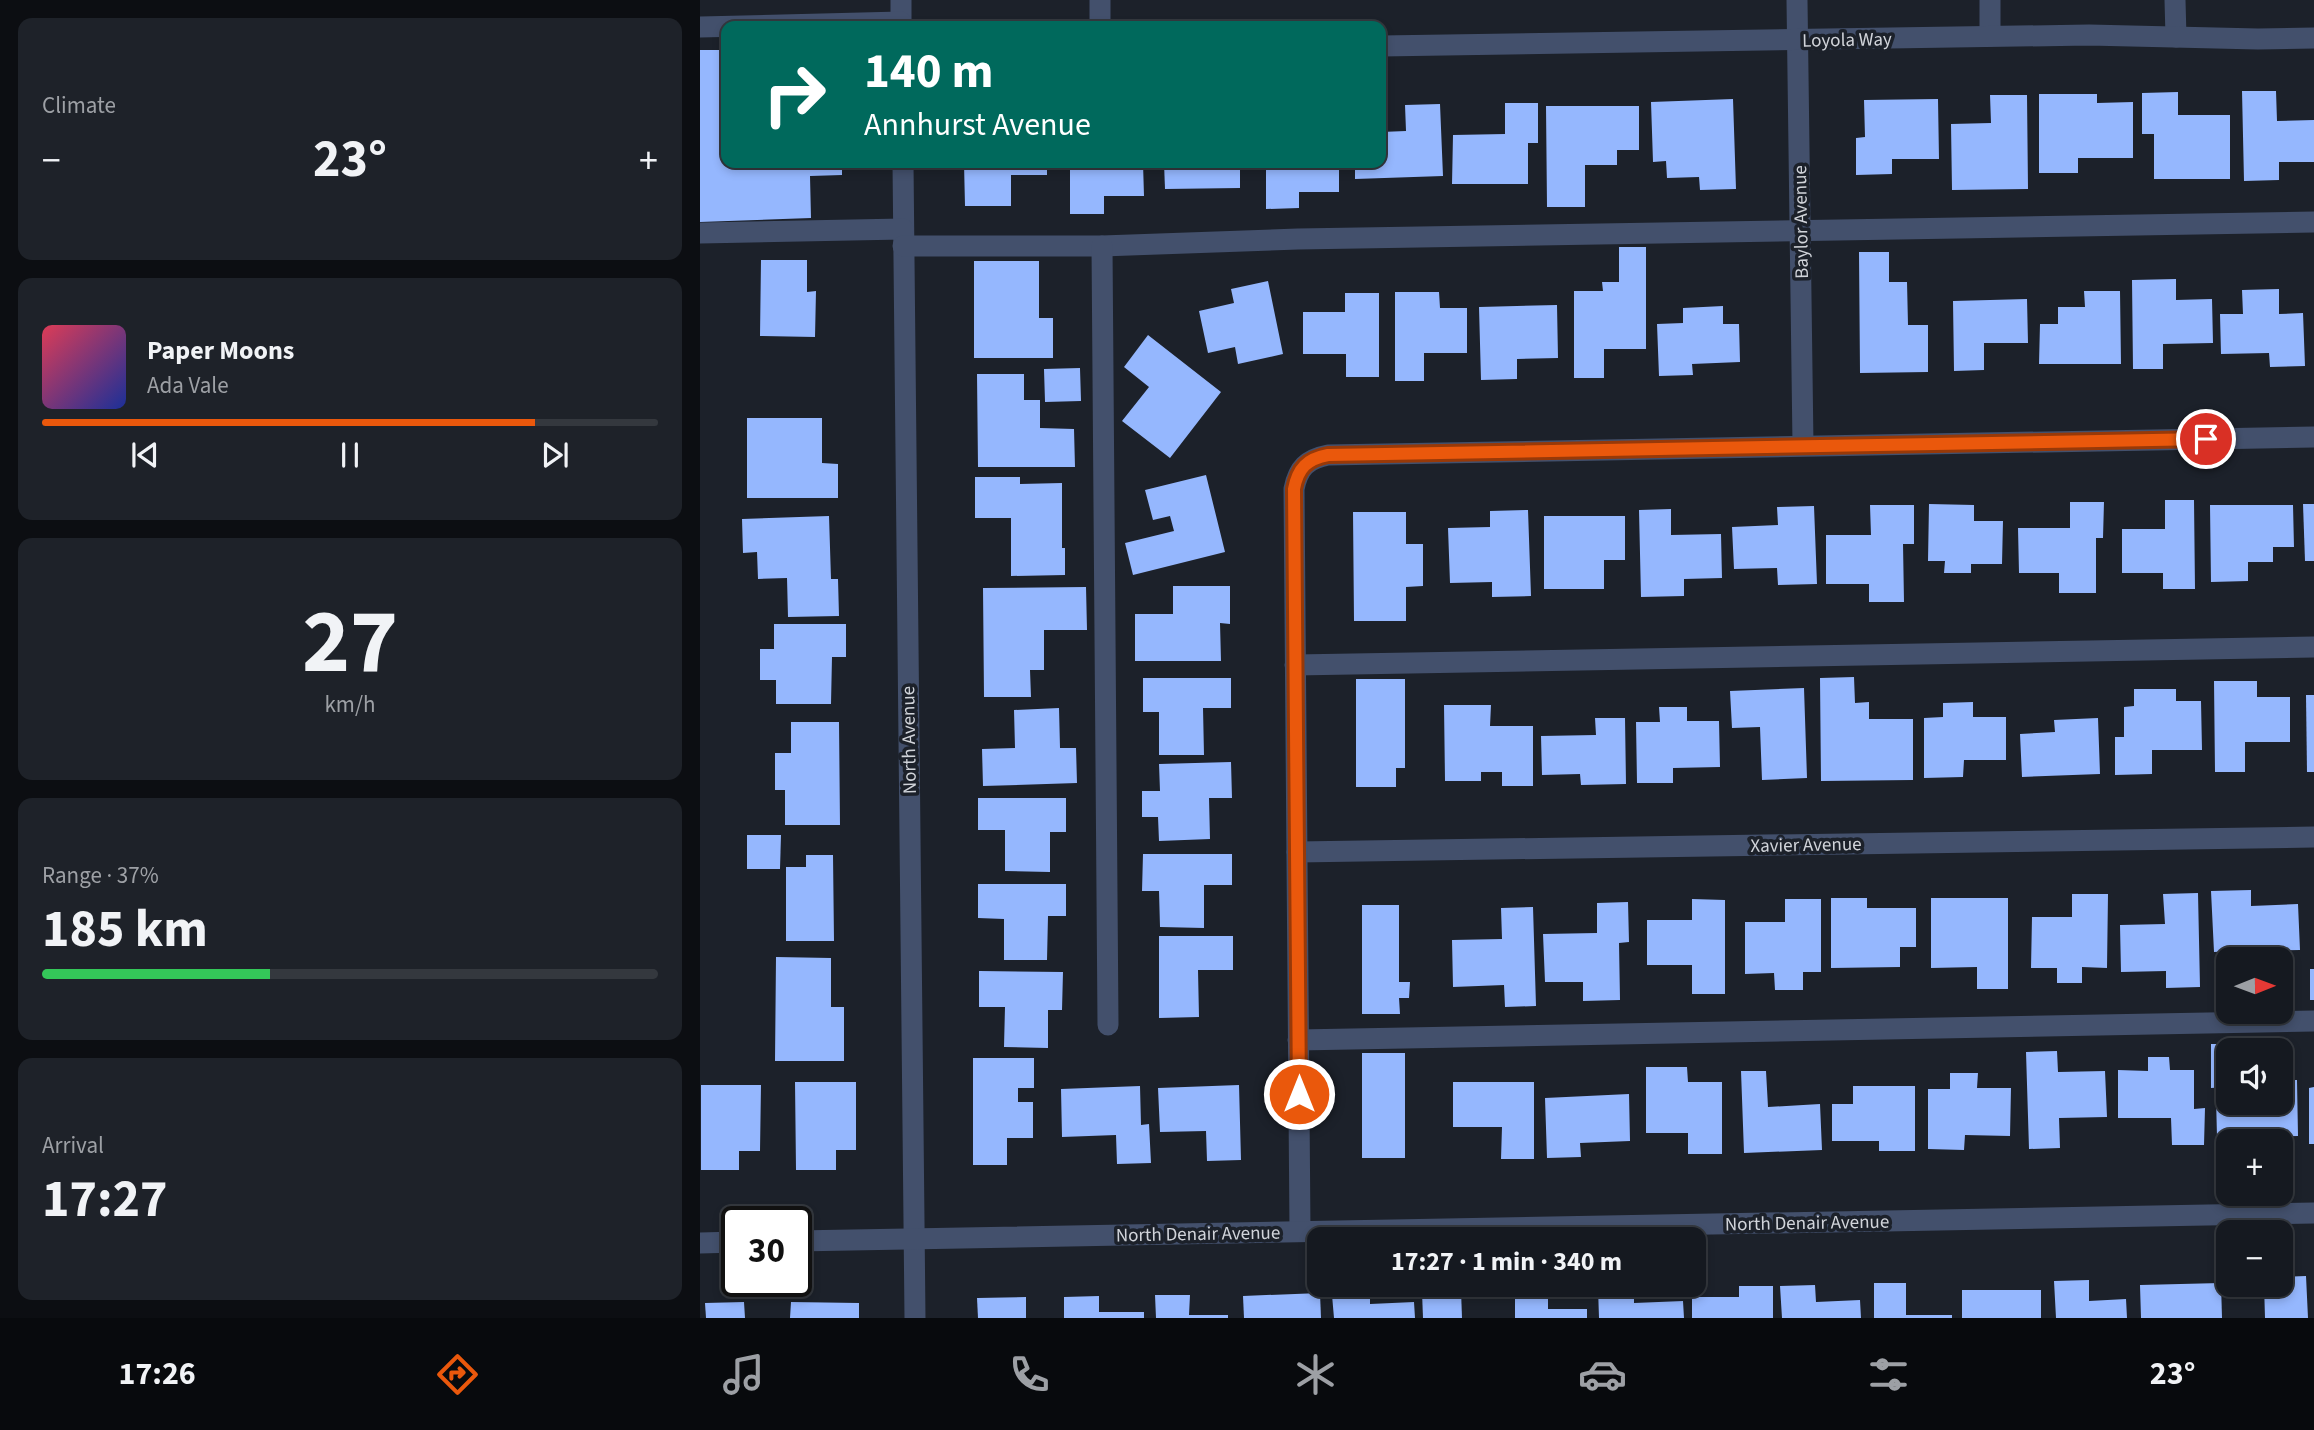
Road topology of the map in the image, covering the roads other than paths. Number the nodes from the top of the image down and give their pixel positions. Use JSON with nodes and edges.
{"nodes":[{"id":1,"x":901,"y":0,"type":"edge"},
{"id":2,"x":1100,"y":0,"type":"edge"},
{"id":3,"x":1797,"y":0,"type":"edge"},
{"id":4,"x":1990,"y":0,"type":"edge"},
{"id":5,"x":2175,"y":0,"type":"edge"},
{"id":6,"x":901,"y":21,"type":"edge"},
{"id":7,"x":1100,"y":21,"type":"edge"},
{"id":8,"x":700,"y":27,"type":"edge"},
{"id":9,"x":721,"y":27,"type":"edge"},
{"id":10,"x":1990,"y":36,"type":"junction"},
{"id":11,"x":2176,"y":37,"type":"junction"},
{"id":12,"x":2314,"y":38,"type":"edge"},
{"id":13,"x":1797,"y":40,"type":"junction"},
{"id":14,"x":1386,"y":46,"type":"edge"},
{"id":15,"x":902,"y":168,"type":"edge"},
{"id":16,"x":2314,"y":222,"type":"edge"},
{"id":17,"x":1800,"y":231,"type":"junction"},
{"id":18,"x":700,"y":233,"type":"edge"},
{"id":19,"x":903,"y":237,"type":"junction"},
{"id":20,"x":1102,"y":246,"type":"junction"},
{"id":21,"x":2314,"y":437,"type":"edge"},
{"id":22,"x":1803,"y":445,"type":"junction"},
{"id":23,"x":2314,"y":647,"type":"edge"},
{"id":24,"x":1295,"y":665,"type":"junction"},
{"id":25,"x":2314,"y":836,"type":"edge"},
{"id":26,"x":1297,"y":852,"type":"junction"},
{"id":27,"x":2314,"y":1021,"type":"edge"},
{"id":28,"x":1108,"y":1025,"type":"dead end"},
{"id":29,"x":1298,"y":1040,"type":"junction"},
{"id":30,"x":2314,"y":1213,"type":"edge"},
{"id":31,"x":1300,"y":1231,"type":"junction"},
{"id":32,"x":914,"y":1238,"type":"junction"},
{"id":33,"x":812,"y":1241,"type":"edge"},
{"id":34,"x":721,"y":1242,"type":"edge"},
{"id":35,"x":700,"y":1243,"type":"edge"},
{"id":36,"x":915,"y":1318,"type":"edge"}],
"edges":[{"from":1,"to":6,"type":"street"},
{"from":2,"to":7,"type":"street"},
{"from":3,"to":13,"type":"street","name":"Baylor Avenue"},
{"from":4,"to":10,"type":"street"},
{"from":5,"to":11,"type":"street"},
{"from":8,"to":9,"type":"street"},
{"from":10,"to":11,"type":"street","name":"Loyola Way"},
{"from":10,"to":13,"type":"street","name":"Loyola Way"},
{"from":11,"to":12,"type":"street","name":"Loyola Way"},
{"from":13,"to":14,"type":"street","name":"Loyola Way"},
{"from":13,"to":17,"type":"street","name":"Baylor Avenue"},
{"from":15,"to":19,"type":"street","name":"North Avenue"},
{"from":16,"to":17,"type":"street"},
{"from":17,"to":20,"type":"street"},
{"from":17,"to":22,"type":"street","name":"Baylor Avenue"},
{"from":18,"to":19,"type":"street"},
{"from":19,"to":20,"type":"street"},
{"from":19,"to":32,"type":"street","name":"North Avenue"},
{"from":20,"to":28,"type":"street"},
{"from":21,"to":22,"type":"street"},
{"from":22,"to":24,"type":"street"},
{"from":23,"to":24,"type":"street"},
{"from":24,"to":26,"type":"street"},
{"from":25,"to":26,"type":"street","name":"Xavier Avenue"},
{"from":26,"to":29,"type":"street"},
{"from":27,"to":29,"type":"street"},
{"from":29,"to":31,"type":"street"},
{"from":30,"to":31,"type":"street","name":"North Denair Avenue"},
{"from":31,"to":32,"type":"street","name":"North Denair Avenue"},
{"from":32,"to":33,"type":"street","name":"North Denair Avenue"},
{"from":32,"to":36,"type":"street","name":"North Avenue"},
{"from":34,"to":35,"type":"street"}]}
